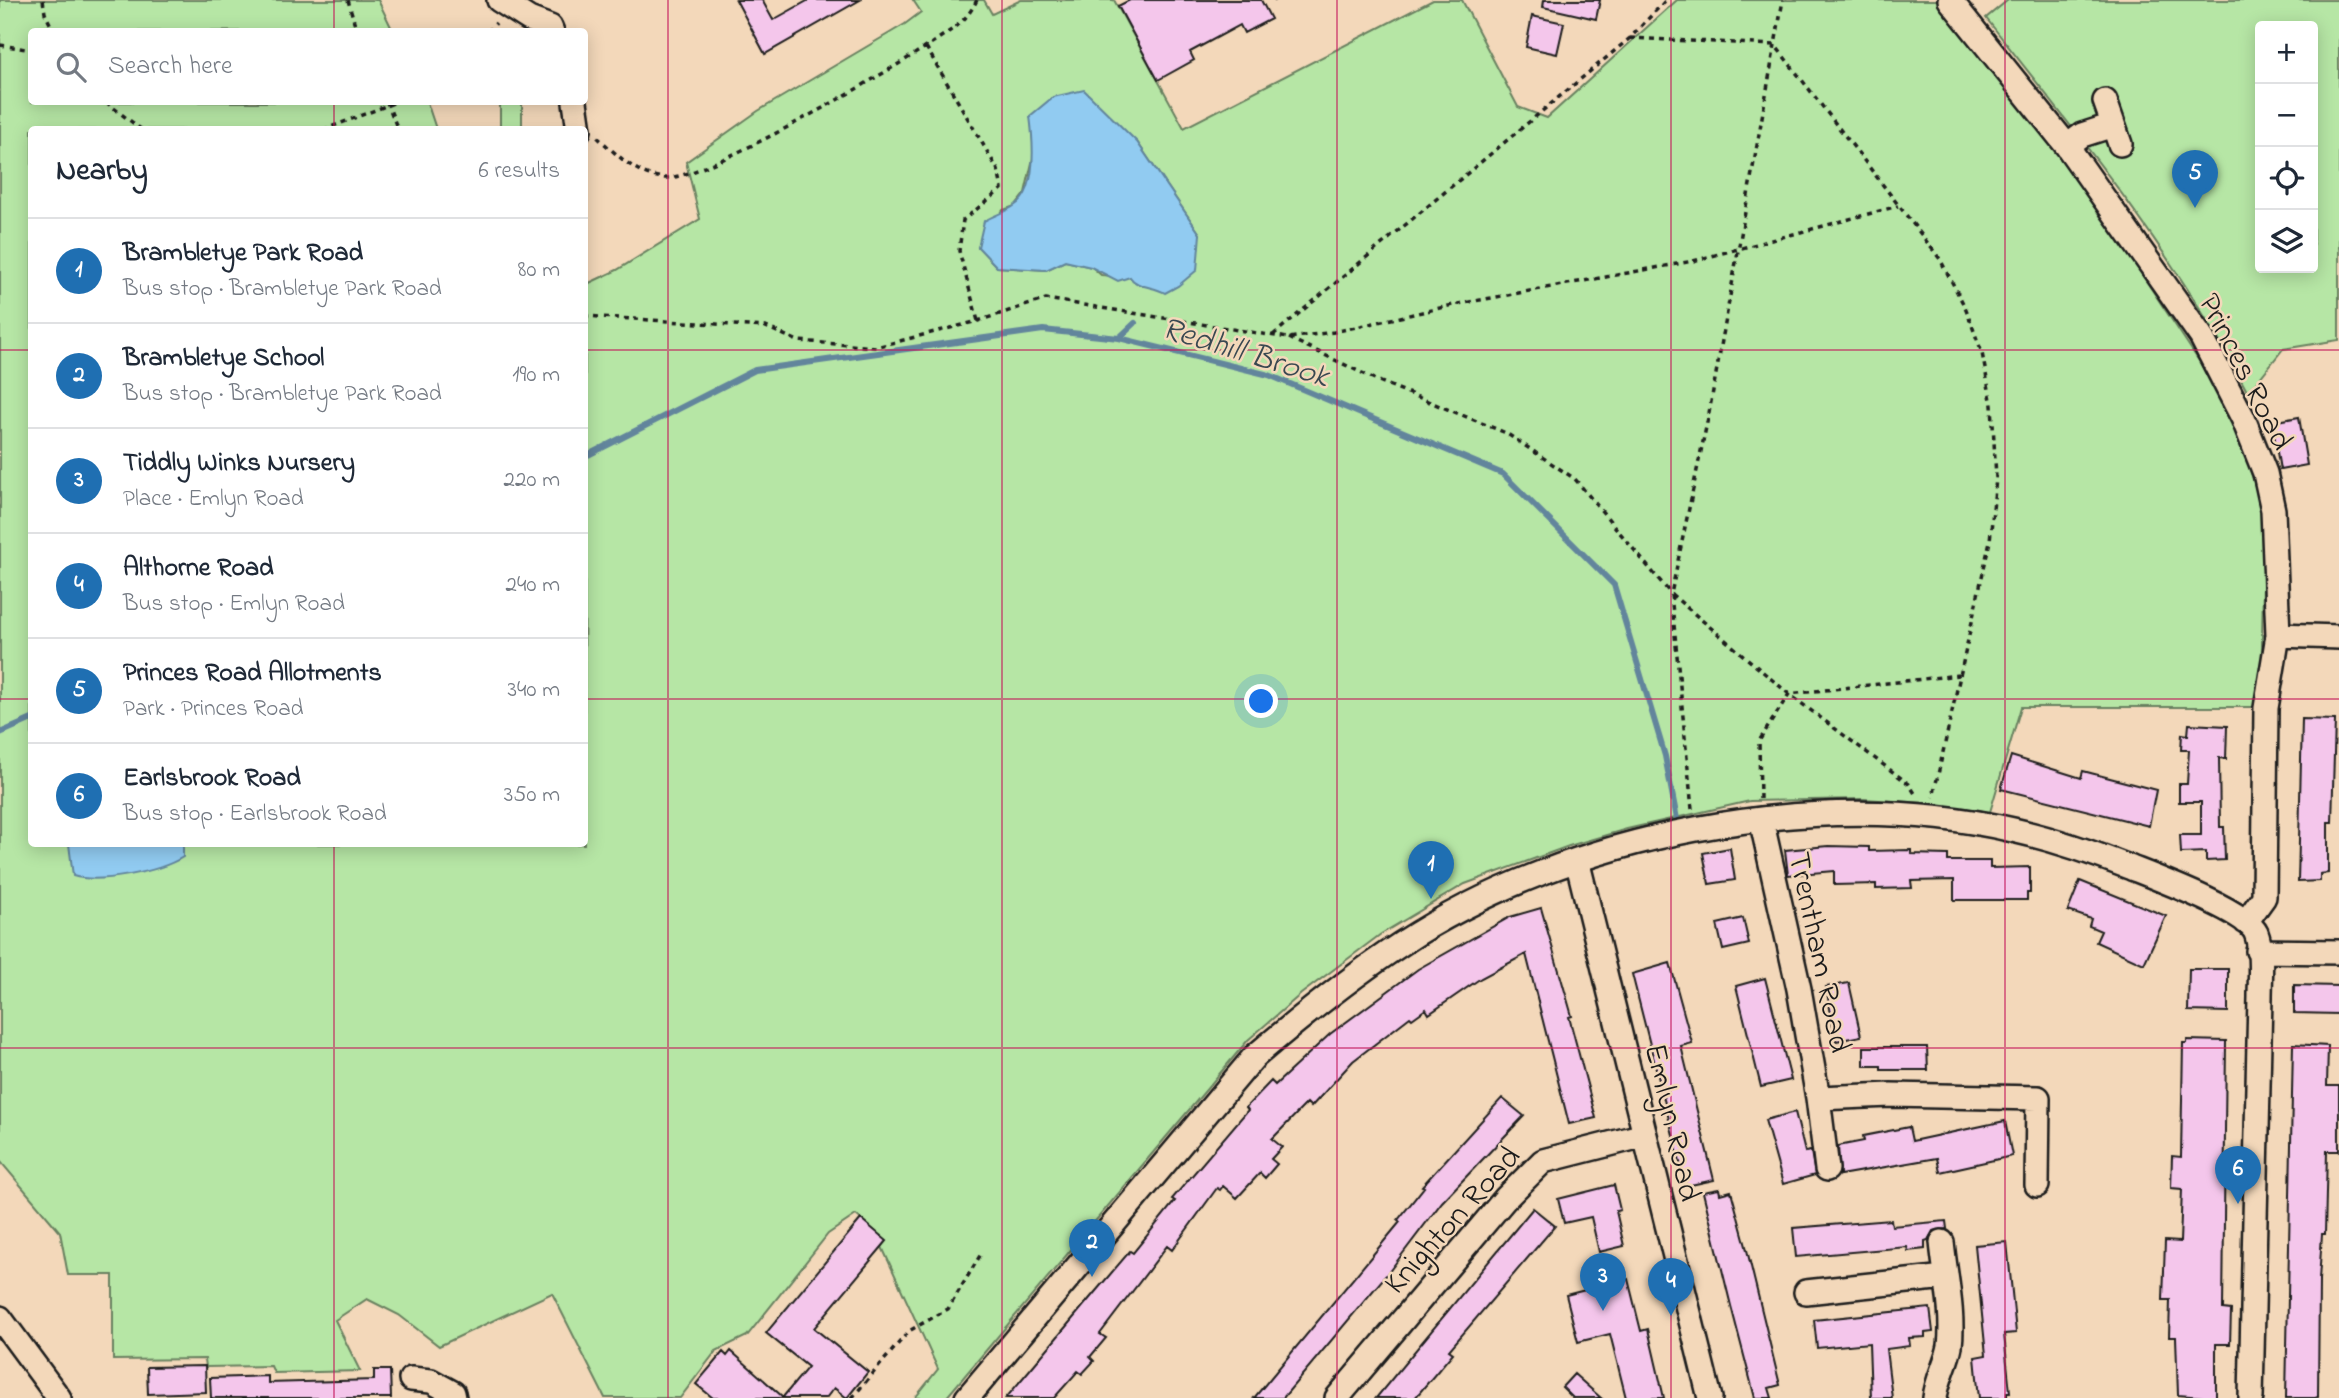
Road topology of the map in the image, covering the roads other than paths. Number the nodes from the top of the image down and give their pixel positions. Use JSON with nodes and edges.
{"nodes":[{"id":1,"x":499,"y":0,"type":"edge"},
{"id":2,"x":1950,"y":0,"type":"edge"},
{"id":3,"x":550,"y":28,"type":"edge"},
{"id":4,"x":2105,"y":101,"type":"dead end"},
{"id":5,"x":2067,"y":146,"type":"junction"},
{"id":6,"x":2278,"y":635,"type":"junction"},
{"id":7,"x":2339,"y":638,"type":"edge"},
{"id":8,"x":1761,"y":819,"type":"junction"},
{"id":9,"x":1577,"y":860,"type":"junction"},
{"id":10,"x":2246,"y":922,"type":"junction"},
{"id":11,"x":2258,"y":951,"type":"junction"},
{"id":12,"x":2339,"y":952,"type":"edge"},
{"id":13,"x":1818,"y":1098,"type":"junction"},
{"id":14,"x":1645,"y":1135,"type":"junction"},
{"id":15,"x":1827,"y":1169,"type":"dead end"},
{"id":16,"x":2037,"y":1185,"type":"dead end"},
{"id":17,"x":1941,"y":1241,"type":"dead end"},
{"id":18,"x":1945,"y":1277,"type":"junction"},
{"id":19,"x":1806,"y":1292,"type":"dead end"},
{"id":20,"x":0,"y":1318,"type":"edge"},
{"id":21,"x":411,"y":1378,"type":"dead end"},
{"id":22,"x":59,"y":1398,"type":"edge"},
{"id":23,"x":454,"y":1398,"type":"edge"},
{"id":24,"x":967,"y":1398,"type":"edge"},
{"id":25,"x":1337,"y":1398,"type":"edge"},
{"id":26,"x":1710,"y":1398,"type":"edge"},
{"id":27,"x":1935,"y":1398,"type":"edge"},
{"id":28,"x":2251,"y":1398,"type":"edge"}],
"edges":[{"from":1,"to":3,"type":"street"},
{"from":2,"to":5,"type":"street","name":"Princes Road"},
{"from":4,"to":5,"type":"street"},
{"from":5,"to":6,"type":"street","name":"Princes Road"},
{"from":6,"to":7,"type":"street"},
{"from":6,"to":10,"type":"street","name":"Princes Road"},
{"from":8,"to":9,"type":"street"},
{"from":8,"to":10,"type":"street"},
{"from":8,"to":13,"type":"street","name":"Trentham Road"},
{"from":9,"to":14,"type":"street","name":"Emlyn Road"},
{"from":9,"to":24,"type":"street"},
{"from":10,"to":11,"type":"street"},
{"from":11,"to":12,"type":"street"},
{"from":11,"to":28,"type":"street"},
{"from":13,"to":15,"type":"street","name":"Trentham Road"},
{"from":13,"to":16,"type":"street","name":"Trentham Road"},
{"from":14,"to":25,"type":"street","name":"Knighton Road"},
{"from":14,"to":26,"type":"street","name":"Emlyn Road"},
{"from":17,"to":18,"type":"street"},
{"from":18,"to":19,"type":"street"},
{"from":18,"to":27,"type":"street"},
{"from":20,"to":22,"type":"street"},
{"from":21,"to":23,"type":"street"}]}
